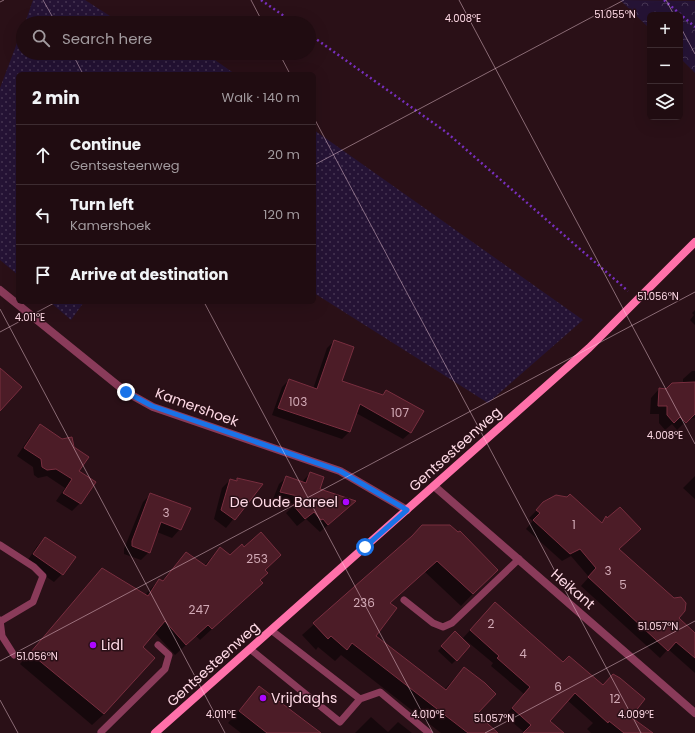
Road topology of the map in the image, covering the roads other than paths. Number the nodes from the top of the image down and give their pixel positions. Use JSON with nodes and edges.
{"nodes":[{"id":1,"x":695,"y":242,"type":"edge"},
{"id":2,"x":0,"y":290,"type":"edge"},
{"id":3,"x":16,"y":303,"type":"edge"},
{"id":4,"x":17,"y":304,"type":"edge"},
{"id":5,"x":434,"y":486,"type":"junction"},
{"id":6,"x":407,"y":510,"type":"junction"},
{"id":7,"x":0,"y":545,"type":"edge"},
{"id":8,"x":518,"y":559,"type":"junction"},
{"id":9,"x":404,"y":600,"type":"dead end"},
{"id":10,"x":1,"y":620,"type":"edge"},
{"id":11,"x":271,"y":630,"type":"junction"},
{"id":12,"x":158,"y":645,"type":"dead end"},
{"id":13,"x":250,"y":649,"type":"junction"},
{"id":14,"x":14,"y":655,"type":"dead end"},
{"id":15,"x":360,"y":699,"type":"junction"},
{"id":16,"x":695,"y":713,"type":"edge"},
{"id":17,"x":101,"y":732,"type":"dead end"},
{"id":18,"x":155,"y":733,"type":"edge"},
{"id":19,"x":429,"y":733,"type":"edge"}],
"edges":[{"from":1,"to":5,"type":"main road","name":"Gentsesteenweg"},
{"from":2,"to":3,"type":"street","name":"Kamershoek"},
{"from":4,"to":6,"type":"street","name":"Kamershoek"},
{"from":5,"to":6,"type":"main road","name":"Gentsesteenweg"},
{"from":5,"to":8,"type":"street","name":"Heikant"},
{"from":6,"to":11,"type":"main road","name":"Gentsesteenweg"},
{"from":7,"to":10,"type":"lane"},
{"from":8,"to":9,"type":"lane"},
{"from":8,"to":16,"type":"street","name":"Heikant"},
{"from":10,"to":14,"type":"lane"},
{"from":11,"to":13,"type":"main road","name":"Gentsesteenweg"},
{"from":11,"to":15,"type":"lane"},
{"from":12,"to":17,"type":"lane"},
{"from":13,"to":15,"type":"lane"},
{"from":13,"to":18,"type":"main road","name":"Gentsesteenweg"},
{"from":15,"to":19,"type":"lane"}]}
